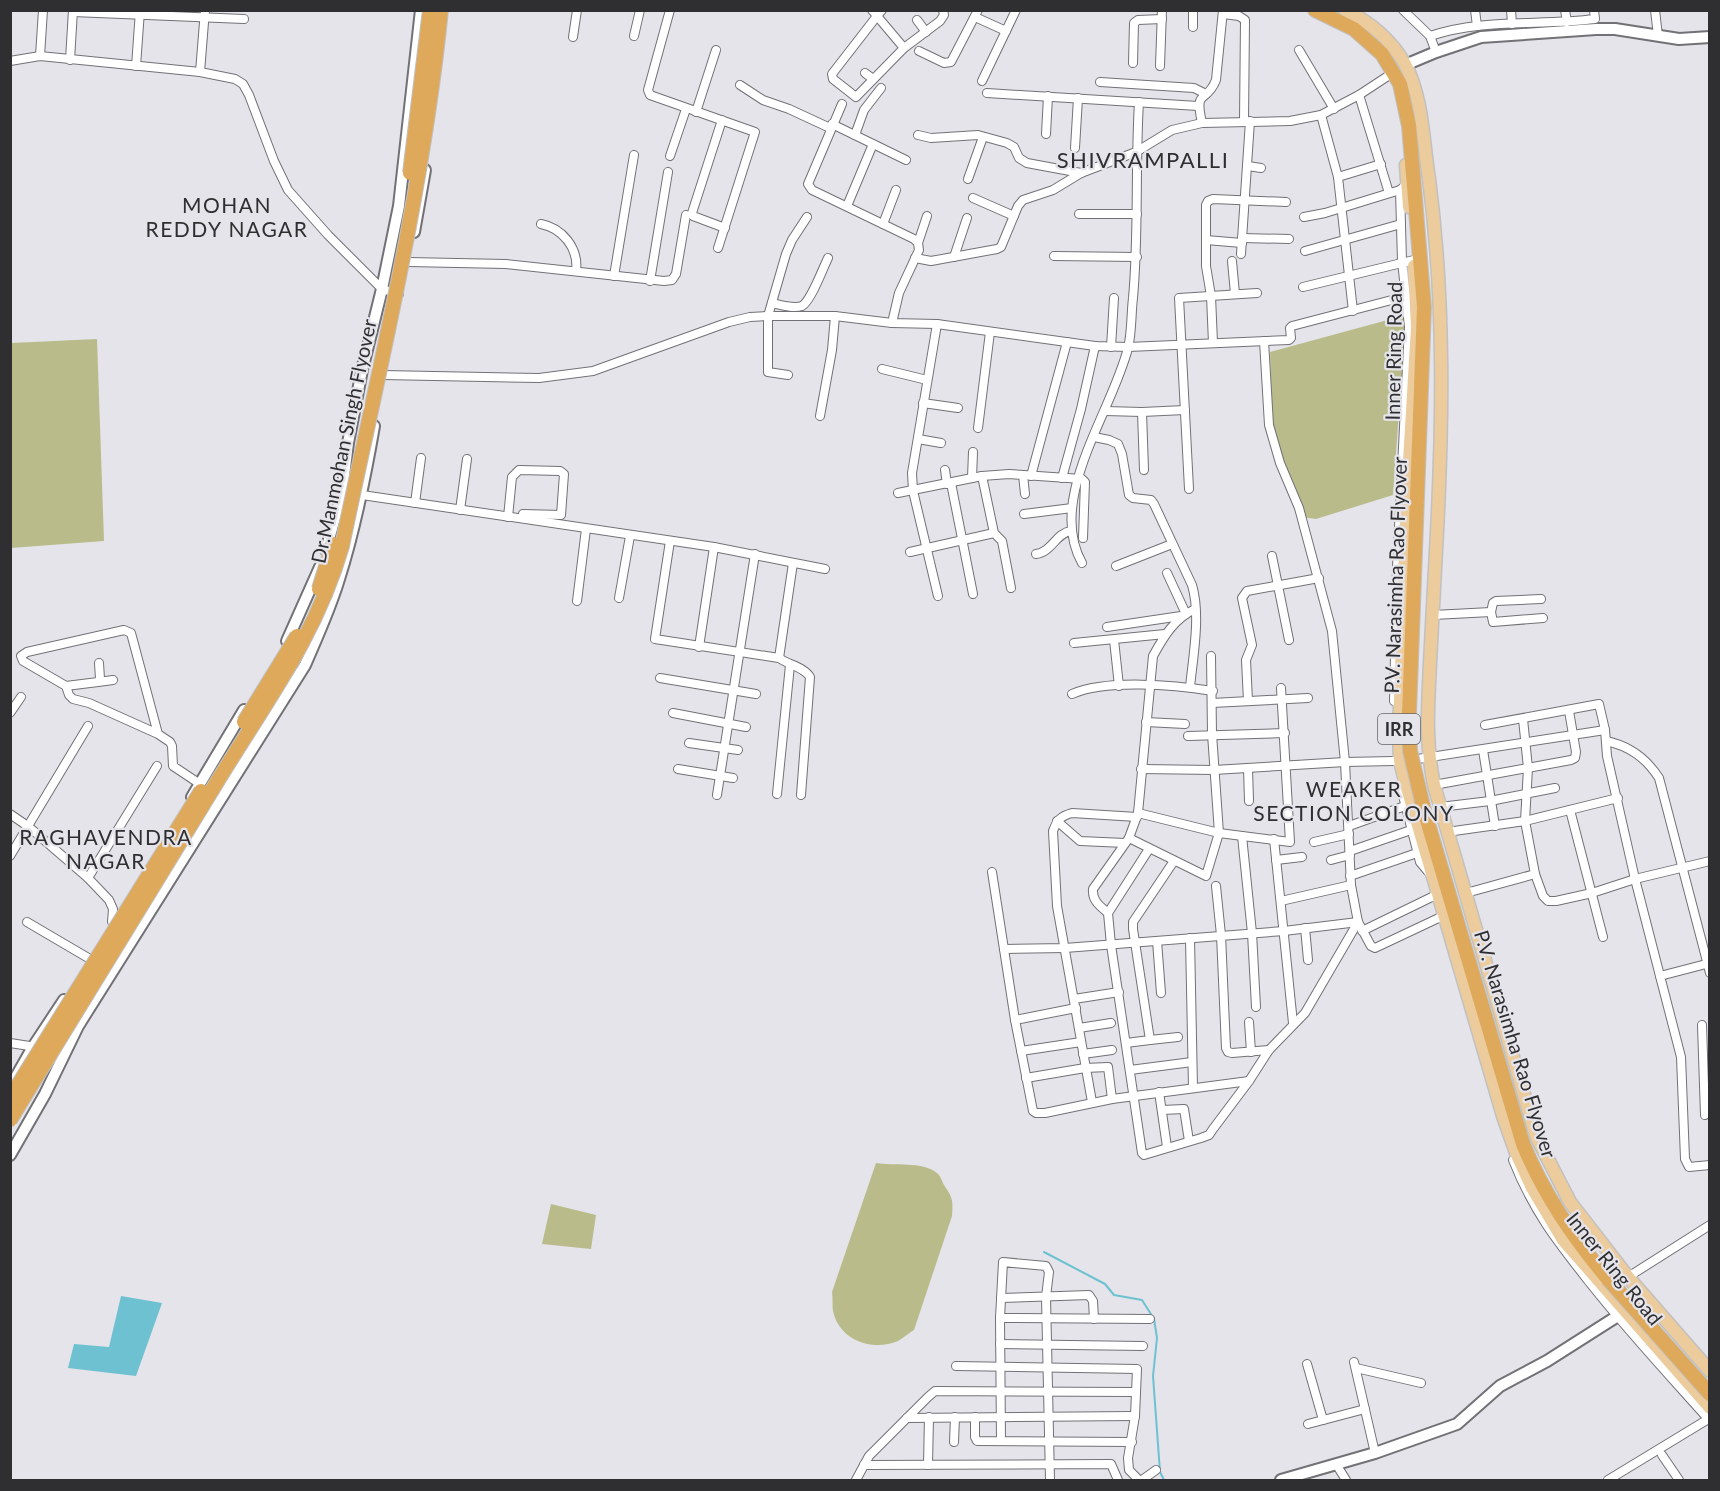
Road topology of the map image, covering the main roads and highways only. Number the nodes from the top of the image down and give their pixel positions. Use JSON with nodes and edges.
{"nodes":[{"id":1,"x":430,"y":10,"type":"edge"},
{"id":2,"x":441,"y":10,"type":"edge"},
{"id":3,"x":1313,"y":10,"type":"edge"},
{"id":4,"x":1338,"y":10,"type":"edge"},
{"id":5,"x":1345,"y":10,"type":"edge"},
{"id":6,"x":10,"y":1098,"type":"edge"},
{"id":7,"x":10,"y":1120,"type":"edge"},
{"id":8,"x":1710,"y":1371,"type":"edge"},
{"id":9,"x":1710,"y":1381,"type":"edge"},
{"id":10,"x":1710,"y":1394,"type":"edge"},
{"id":11,"x":1709,"y":1416,"type":"edge"}],
"edges":[{"from":1,"to":6,"type":"highway","name":"Dr.Manmohan Singh Flyover","bridge":true},
{"from":2,"to":7,"type":"highway","name":"Dr.Manmohan Singh Flyover","bridge":true},
{"from":3,"to":10,"type":"highway","name":"P.V. Narasimha Rao Flyover","bridge":true},
{"from":3,"to":11,"type":"main road","name":"Inner Ring Road","number":"IRR"},
{"from":4,"to":9,"type":"highway","name":"P.V. Narasimha Rao Flyover"},
{"from":5,"to":8,"type":"main road","name":"Inner Ring Road","number":"IRR"}]}
